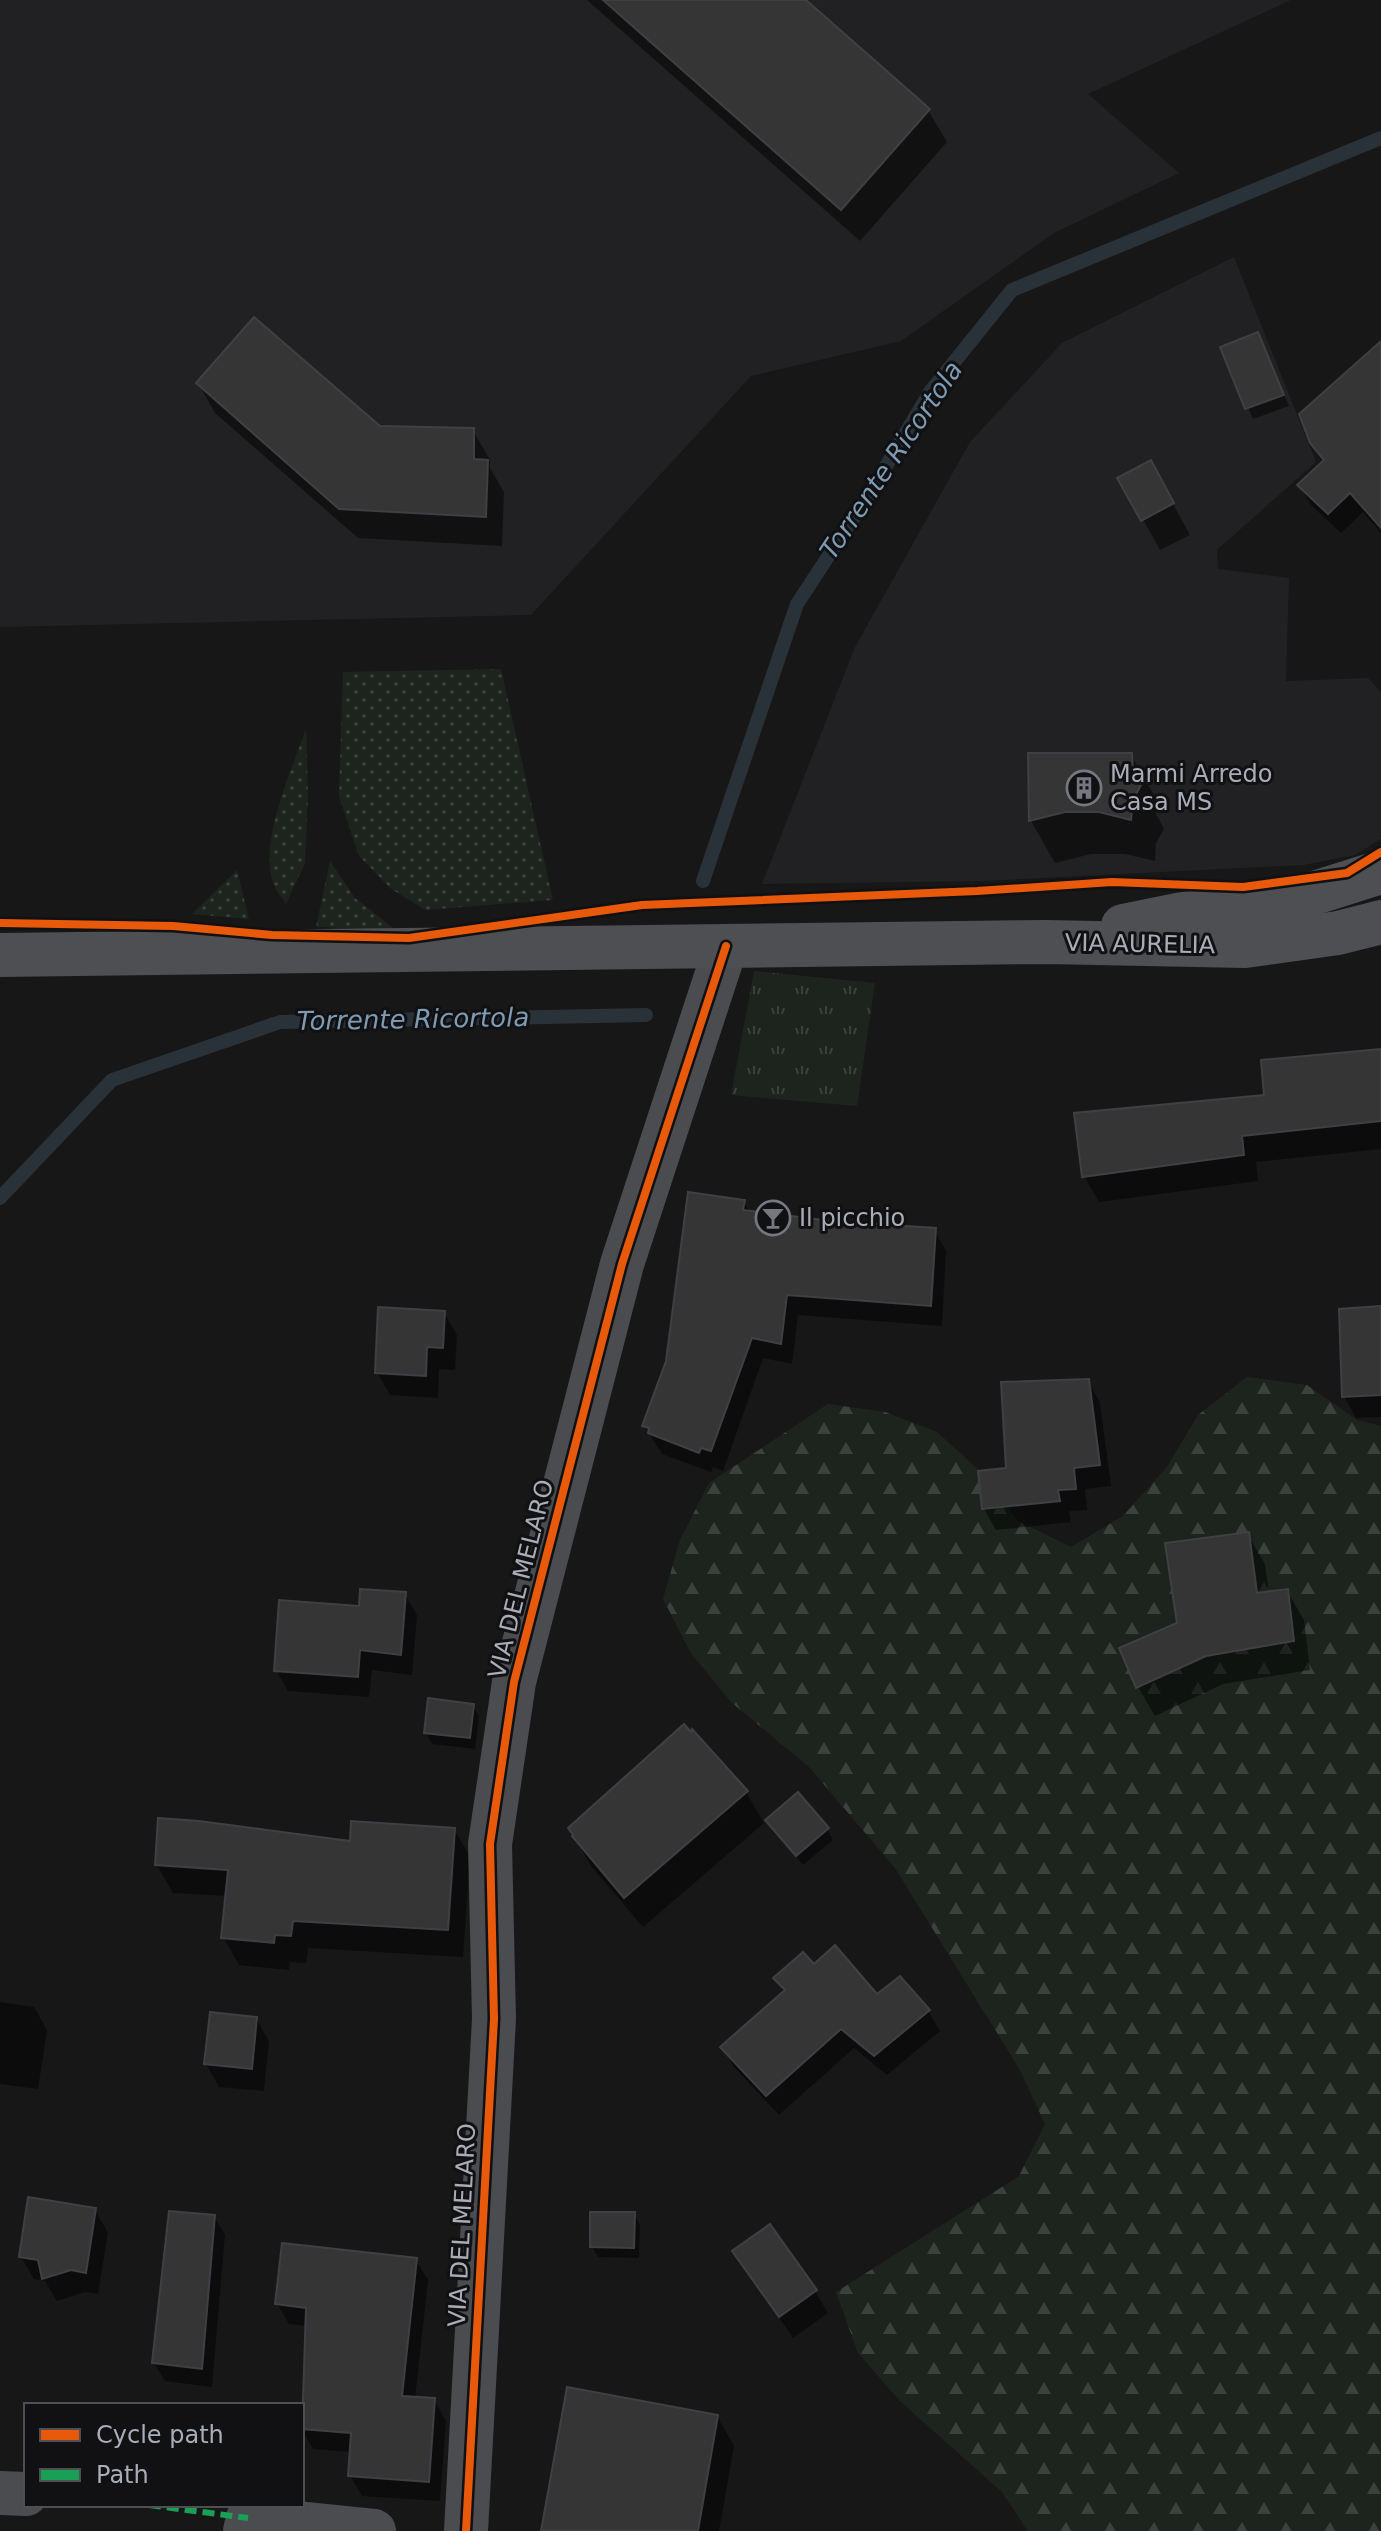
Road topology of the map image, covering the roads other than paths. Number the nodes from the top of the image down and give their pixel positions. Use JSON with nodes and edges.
{"nodes":[{"id":1,"x":1381,"y":872,"type":"edge"},
{"id":2,"x":1381,"y":922,"type":"edge"},
{"id":3,"x":1046,"y":942,"type":"junction"},
{"id":4,"x":726,"y":946,"type":"junction"},
{"id":5,"x":0,"y":955,"type":"edge"},
{"id":6,"x":0,"y":2493,"type":"edge"},
{"id":7,"x":24,"y":2494,"type":"edge"},
{"id":8,"x":245,"y":2531,"type":"edge"},
{"id":9,"x":374,"y":2531,"type":"edge"},
{"id":10,"x":466,"y":2531,"type":"edge"}],
"edges":[{"from":1,"to":3,"type":"main road","name":"VIA AURELIA"},
{"from":2,"to":3,"type":"main road","name":"VIA AURELIA"},
{"from":3,"to":4,"type":"main road"},
{"from":4,"to":5,"type":"main road"},
{"from":4,"to":10,"type":"street","name":"VIA DEL MELARO"},
{"from":6,"to":7,"type":"street"},
{"from":8,"to":9,"type":"street"}]}
